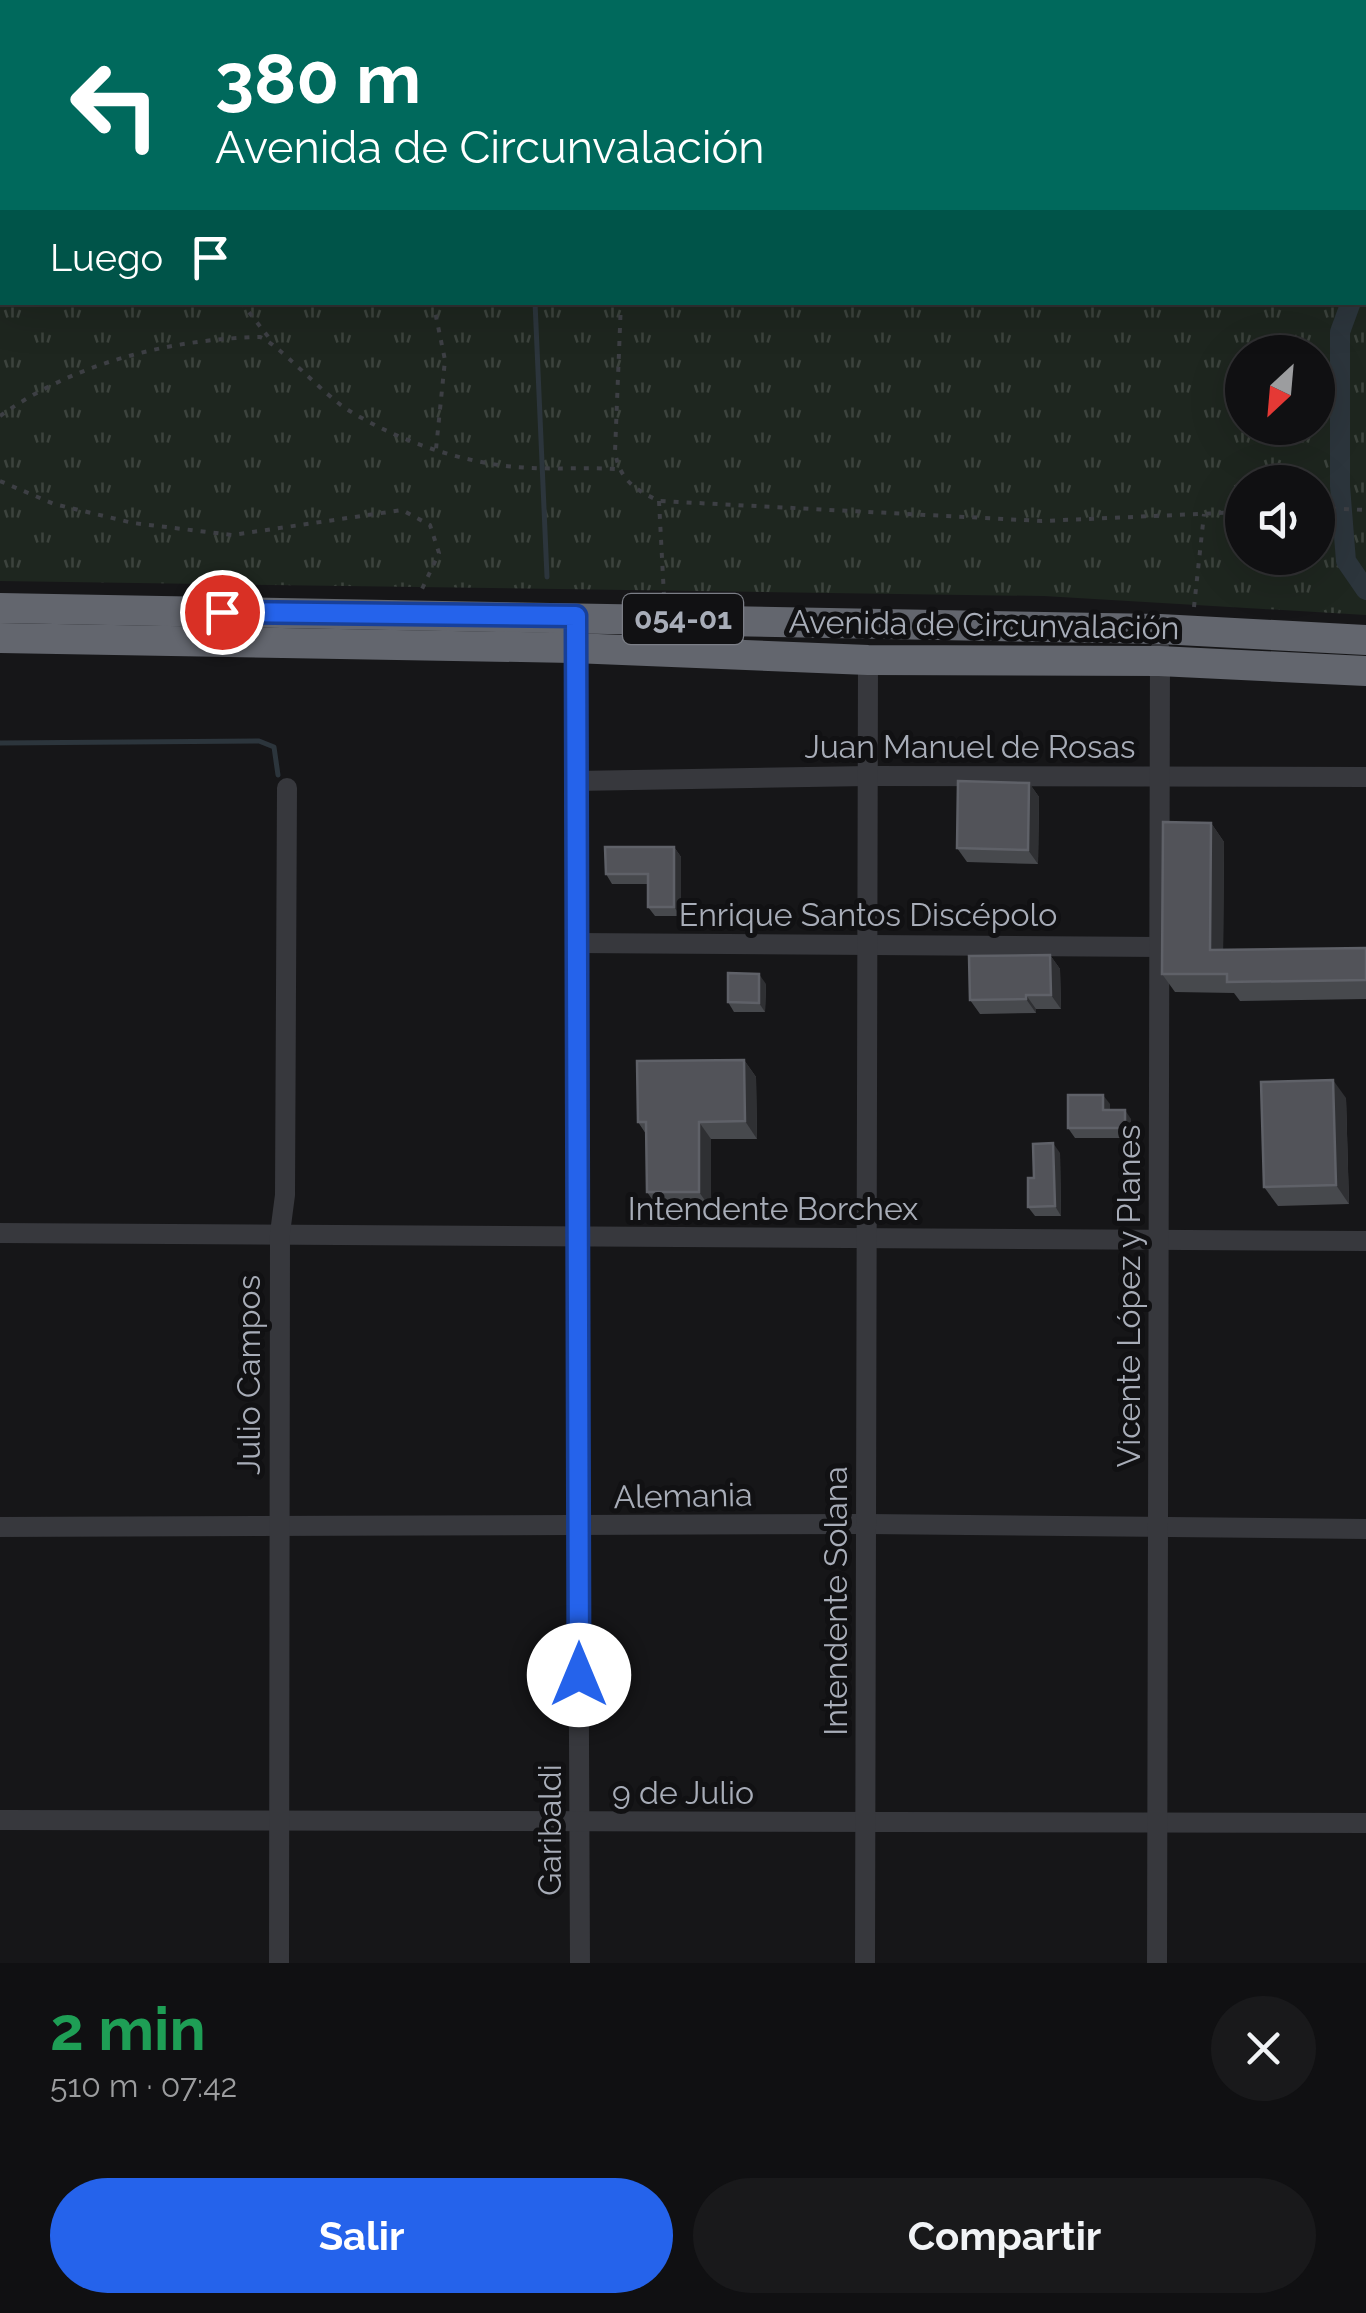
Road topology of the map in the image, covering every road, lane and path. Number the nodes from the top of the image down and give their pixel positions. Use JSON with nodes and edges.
{"nodes":[{"id":1,"x":244,"y":305,"type":"edge"},
{"id":2,"x":433,"y":305,"type":"edge"},
{"id":3,"x":621,"y":305,"type":"edge"},
{"id":4,"x":272,"y":343,"type":"junction"},
{"id":5,"x":0,"y":416,"type":"edge"},
{"id":6,"x":436,"y":449,"type":"junction"},
{"id":7,"x":618,"y":470,"type":"junction"},
{"id":8,"x":0,"y":481,"type":"edge"},
{"id":9,"x":659,"y":501,"type":"junction"},
{"id":10,"x":1335,"y":508,"type":"edge"},
{"id":11,"x":1366,"y":510,"type":"edge"},
{"id":12,"x":1225,"y":513,"type":"edge"},
{"id":13,"x":1204,"y":514,"type":"junction"},
{"id":14,"x":664,"y":599,"type":"dead end"},
{"id":15,"x":0,"y":608,"type":"edge"},
{"id":16,"x":403,"y":613,"type":"junction"},
{"id":17,"x":1193,"y":614,"type":"dead end"},
{"id":18,"x":576,"y":616,"type":"junction"},
{"id":19,"x":1160,"y":630,"type":"junction"},
{"id":20,"x":0,"y":638,"type":"edge"},
{"id":21,"x":1366,"y":640,"type":"edge"},
{"id":22,"x":574,"y":648,"type":"junction"},
{"id":23,"x":868,"y":660,"type":"junction"},
{"id":24,"x":1160,"y":662,"type":"junction"},
{"id":25,"x":1366,"y":672,"type":"edge"},
{"id":26,"x":868,"y":776,"type":"junction"},
{"id":27,"x":1160,"y":777,"type":"junction"},
{"id":28,"x":1366,"y":777,"type":"edge"},
{"id":29,"x":575,"y":781,"type":"junction"},
{"id":30,"x":286,"y":788,"type":"dead end"},
{"id":31,"x":576,"y":942,"type":"junction"},
{"id":32,"x":868,"y":945,"type":"junction"},
{"id":33,"x":1160,"y":946,"type":"junction"},
{"id":34,"x":0,"y":1233,"type":"edge"},
{"id":35,"x":280,"y":1233,"type":"junction"},
{"id":36,"x":578,"y":1238,"type":"junction"},
{"id":37,"x":865,"y":1239,"type":"junction"},
{"id":38,"x":1160,"y":1242,"type":"junction"},
{"id":39,"x":1366,"y":1242,"type":"edge"},
{"id":40,"x":867,"y":1524,"type":"junction"},
{"id":41,"x":0,"y":1527,"type":"edge"},
{"id":42,"x":279,"y":1527,"type":"junction"},
{"id":43,"x":579,"y":1528,"type":"junction"},
{"id":44,"x":1159,"y":1528,"type":"junction"},
{"id":45,"x":1366,"y":1529,"type":"edge"},
{"id":46,"x":0,"y":1820,"type":"edge"},
{"id":47,"x":278,"y":1822,"type":"junction"},
{"id":48,"x":580,"y":1823,"type":"junction"},
{"id":49,"x":866,"y":1823,"type":"junction"},
{"id":50,"x":1157,"y":1823,"type":"junction"},
{"id":51,"x":1366,"y":1823,"type":"edge"},
{"id":52,"x":278,"y":1963,"type":"edge"},
{"id":53,"x":580,"y":1963,"type":"edge"},
{"id":54,"x":865,"y":1963,"type":"edge"},
{"id":55,"x":1157,"y":1963,"type":"edge"}],
"edges":[{"from":1,"to":4,"type":"path"},
{"from":2,"to":6,"type":"path"},
{"from":3,"to":7,"type":"path"},
{"from":4,"to":5,"type":"path"},
{"from":4,"to":6,"type":"path"},
{"from":6,"to":7,"type":"path"},
{"from":7,"to":9,"type":"path"},
{"from":8,"to":16,"type":"path"},
{"from":9,"to":13,"type":"path"},
{"from":9,"to":14,"type":"path"},
{"from":10,"to":11,"type":"path"},
{"from":12,"to":13,"type":"path"},
{"from":13,"to":17,"type":"path"},
{"from":15,"to":16,"type":"highway","name":"Avenida de Circunvalación","number":"054-01"},
{"from":16,"to":18,"type":"highway","name":"Avenida de Circunvalación","number":"054-01"},
{"from":18,"to":19,"type":"highway","name":"Avenida de Circunvalación","number":"054-01"},
{"from":18,"to":22,"type":"street","name":"Garibaldi"},
{"from":19,"to":21,"type":"highway","name":"Avenida de Circunvalación","number":"054-01"},
{"from":19,"to":24,"type":"street","name":"Vicente López y Planes"},
{"from":20,"to":22,"type":"highway","name":"Avenida de Circunvalación","number":"054-01"},
{"from":22,"to":23,"type":"highway","name":"Avenida de Circunvalación","number":"054-01"},
{"from":22,"to":29,"type":"street","name":"Garibaldi"},
{"from":23,"to":24,"type":"highway","name":"Avenida de Circunvalación","number":"054-01"},
{"from":23,"to":26,"type":"street","name":"Intendente Solana"},
{"from":24,"to":25,"type":"highway","name":"Avenida de Circunvalación","number":"054-01"},
{"from":24,"to":27,"type":"street","name":"Vicente López y Planes"},
{"from":26,"to":27,"type":"street","name":"Juan Manuel de Rosas"},
{"from":26,"to":29,"type":"street","name":"Juan Manuel de Rosas"},
{"from":26,"to":32,"type":"street","name":"Intendente Solana"},
{"from":27,"to":28,"type":"street","name":"Juan Manuel de Rosas"},
{"from":27,"to":33,"type":"street","name":"Vicente López y Planes"},
{"from":29,"to":31,"type":"street","name":"Garibaldi"},
{"from":30,"to":35,"type":"street","name":"Julio Campos"},
{"from":31,"to":32,"type":"street","name":"Enrique Santos Discépolo"},
{"from":31,"to":36,"type":"street","name":"Garibaldi"},
{"from":32,"to":33,"type":"street","name":"Enrique Santos Discépolo"},
{"from":32,"to":37,"type":"street","name":"Intendente Solana"},
{"from":33,"to":38,"type":"street","name":"Vicente López y Planes"},
{"from":34,"to":35,"type":"street","name":"Intendente Borchex"},
{"from":35,"to":36,"type":"street","name":"Intendente Borchex"},
{"from":35,"to":42,"type":"street","name":"Julio Campos"},
{"from":36,"to":37,"type":"street","name":"Intendente Borchex"},
{"from":36,"to":43,"type":"street","name":"Garibaldi"},
{"from":37,"to":38,"type":"street","name":"Intendente Borchex"},
{"from":37,"to":40,"type":"street","name":"Intendente Solana"},
{"from":38,"to":39,"type":"street","name":"Intendente Borchex"},
{"from":38,"to":44,"type":"street","name":"Vicente López y Planes"},
{"from":40,"to":43,"type":"street","name":"Alemania"},
{"from":40,"to":44,"type":"street","name":"Alemania"},
{"from":40,"to":49,"type":"street","name":"Intendente Solana"},
{"from":41,"to":42,"type":"street","name":"Alemania"},
{"from":42,"to":43,"type":"street","name":"Alemania"},
{"from":42,"to":47,"type":"street","name":"Julio Campos"},
{"from":43,"to":48,"type":"street","name":"Garibaldi"},
{"from":44,"to":45,"type":"street","name":"Alemania"},
{"from":44,"to":50,"type":"street","name":"Vicente López y Planes"},
{"from":46,"to":47,"type":"street","name":"9 de Julio"},
{"from":47,"to":48,"type":"street","name":"9 de Julio"},
{"from":47,"to":52,"type":"street","name":"Julio Campos"},
{"from":48,"to":49,"type":"street","name":"9 de Julio"},
{"from":48,"to":53,"type":"street","name":"Garibaldi"},
{"from":49,"to":50,"type":"street","name":"9 de Julio"},
{"from":49,"to":54,"type":"street","name":"Intendente Solana"},
{"from":50,"to":51,"type":"street","name":"9 de Julio"},
{"from":50,"to":55,"type":"street","name":"Vicente López y Planes"}]}
